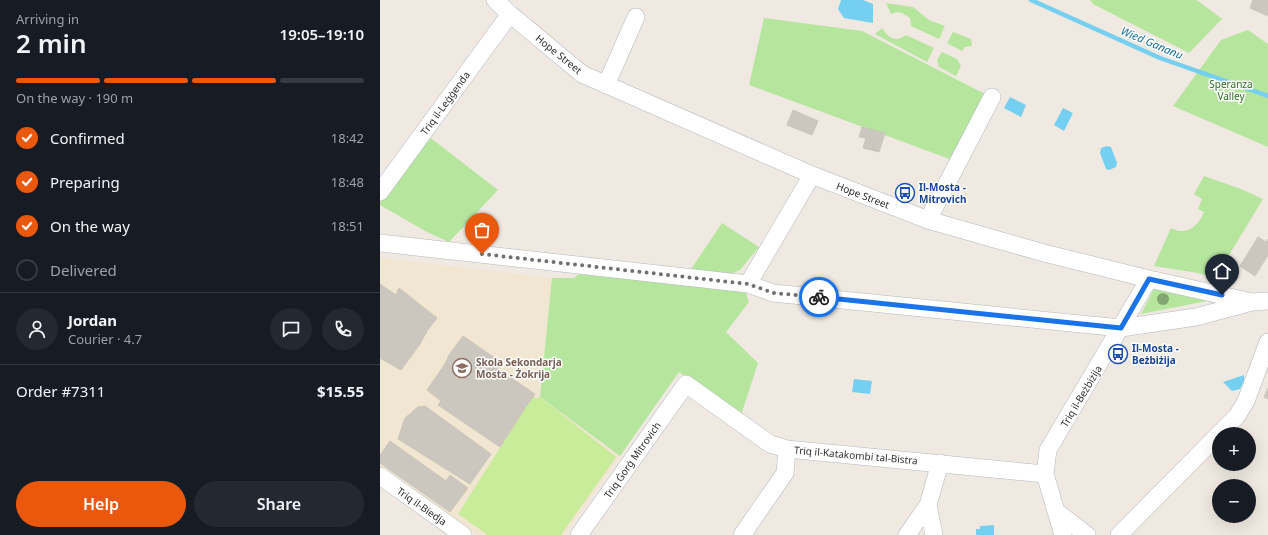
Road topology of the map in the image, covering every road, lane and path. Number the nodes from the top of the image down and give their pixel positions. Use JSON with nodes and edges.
{"nodes":[{"id":1,"x":495,"y":0,"type":"edge"},
{"id":2,"x":510,"y":14,"type":"junction"},
{"id":3,"x":636,"y":17,"type":"dead end"},
{"id":4,"x":606,"y":85,"type":"junction"},
{"id":5,"x":992,"y":97,"type":"dead end"},
{"id":6,"x":812,"y":175,"type":"junction"},
{"id":7,"x":380,"y":192,"type":"edge"},
{"id":8,"x":928,"y":220,"type":"junction"},
{"id":9,"x":380,"y":243,"type":"edge"},
{"id":10,"x":1149,"y":279,"type":"junction"},
{"id":11,"x":748,"y":284,"type":"junction"},
{"id":12,"x":1260,"y":301,"type":"edge"},
{"id":13,"x":1121,"y":328,"type":"junction"},
{"id":14,"x":1268,"y":342,"type":"edge"},
{"id":15,"x":686,"y":384,"type":"joint"},
{"id":16,"x":1226,"y":427,"type":"edge"},
{"id":17,"x":1212,"y":441,"type":"edge"},
{"id":18,"x":787,"y":449,"type":"junction"},
{"id":19,"x":940,"y":463,"type":"junction"},
{"id":20,"x":1045,"y":474,"type":"junction"},
{"id":21,"x":380,"y":476,"type":"edge"},
{"id":22,"x":928,"y":505,"type":"junction"},
{"id":23,"x":1057,"y":512,"type":"junction"},
{"id":24,"x":463,"y":535,"type":"edge"},
{"id":25,"x":579,"y":535,"type":"edge"},
{"id":26,"x":742,"y":535,"type":"edge"},
{"id":27,"x":907,"y":535,"type":"edge"},
{"id":28,"x":934,"y":535,"type":"edge"},
{"id":29,"x":1063,"y":535,"type":"edge"},
{"id":30,"x":1087,"y":535,"type":"edge"},
{"id":31,"x":1119,"y":535,"type":"edge"}],
"edges":[{"from":1,"to":2,"type":"street","name":"Hope Street"},
{"from":2,"to":4,"type":"street","name":"Hope Street"},
{"from":2,"to":7,"type":"street","name":"Triq il-Leġġenda"},
{"from":3,"to":4,"type":"street"},
{"from":4,"to":6,"type":"street","name":"Hope Street"},
{"from":5,"to":8,"type":"street"},
{"from":6,"to":8,"type":"street","name":"Hope Street"},
{"from":6,"to":11,"type":"street"},
{"from":8,"to":10,"type":"street","name":"Hope Street"},
{"from":9,"to":11,"type":"street"},
{"from":10,"to":12,"type":"street","name":"Hope Street"},
{"from":10,"to":13,"type":"street","name":"Triq il-Beżbiżija"},
{"from":11,"to":13,"type":"street"},
{"from":12,"to":13,"type":"street"},
{"from":13,"to":20,"type":"street","name":"Triq il-Beżbiżija"},
{"from":14,"to":16,"type":"street"},
{"from":15,"to":18,"type":"street","name":"Triq il-Katakombi tal-Bistra"},
{"from":15,"to":25,"type":"street","name":"Triq Ġorġ Mitrovich"},
{"from":17,"to":31,"type":"street"},
{"from":18,"to":19,"type":"street","name":"Triq il-Katakombi tal-Bistra"},
{"from":18,"to":26,"type":"street"},
{"from":19,"to":20,"type":"street","name":"Triq il-Katakombi tal-Bistra"},
{"from":19,"to":22,"type":"street"},
{"from":20,"to":23,"type":"street"},
{"from":21,"to":24,"type":"street","name":"Triq il-Biedja"},
{"from":22,"to":27,"type":"street"},
{"from":22,"to":28,"type":"street"},
{"from":23,"to":29,"type":"street"},
{"from":23,"to":30,"type":"street"}]}
